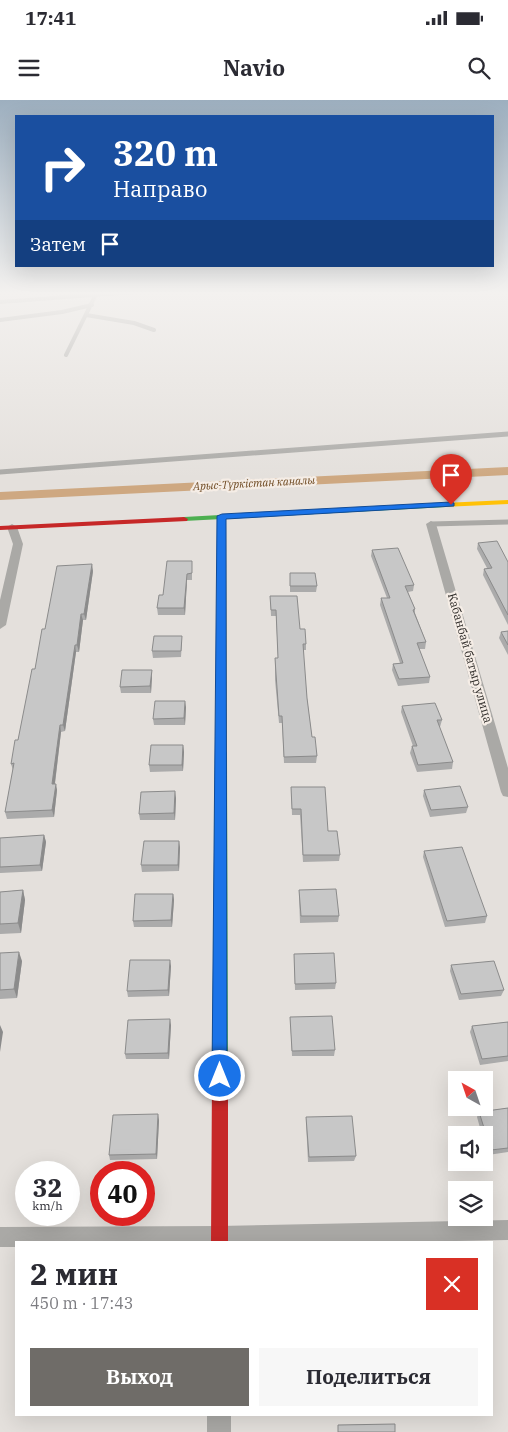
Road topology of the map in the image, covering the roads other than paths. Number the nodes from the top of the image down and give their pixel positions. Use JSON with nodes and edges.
{"nodes":[{"id":1,"x":508,"y":434,"type":"edge"},
{"id":2,"x":0,"y":472,"type":"edge"},
{"id":3,"x":508,"y":494,"type":"edge"},
{"id":4,"x":508,"y":502,"type":"edge"},
{"id":5,"x":222,"y":516,"type":"junction"},
{"id":6,"x":0,"y":520,"type":"edge"},
{"id":7,"x":508,"y":522,"type":"edge"},
{"id":8,"x":431,"y":524,"type":"joint"},
{"id":9,"x":6,"y":528,"type":"edge"},
{"id":10,"x":0,"y":625,"type":"edge"},
{"id":11,"x":508,"y":792,"type":"edge"},
{"id":12,"x":508,"y":1230,"type":"edge"},
{"id":13,"x":0,"y":1237,"type":"edge"},
{"id":14,"x":219,"y":1239,"type":"edge"},
{"id":15,"x":219,"y":1416,"type":"edge"},
{"id":16,"x":219,"y":1432,"type":"edge"}],
"edges":[{"from":1,"to":2,"type":"lane"},
{"from":3,"to":6,"type":"main road"},
{"from":4,"to":5,"type":"main road"},
{"from":5,"to":9,"type":"main road"},
{"from":5,"to":14,"type":"main road"},
{"from":7,"to":8,"type":"lane"},
{"from":8,"to":11,"type":"street","name":"Кабанбай батыр улица"},
{"from":9,"to":10,"type":"street"},
{"from":12,"to":14,"type":"street"},
{"from":13,"to":14,"type":"street"},
{"from":15,"to":16,"type":"street"}]}
